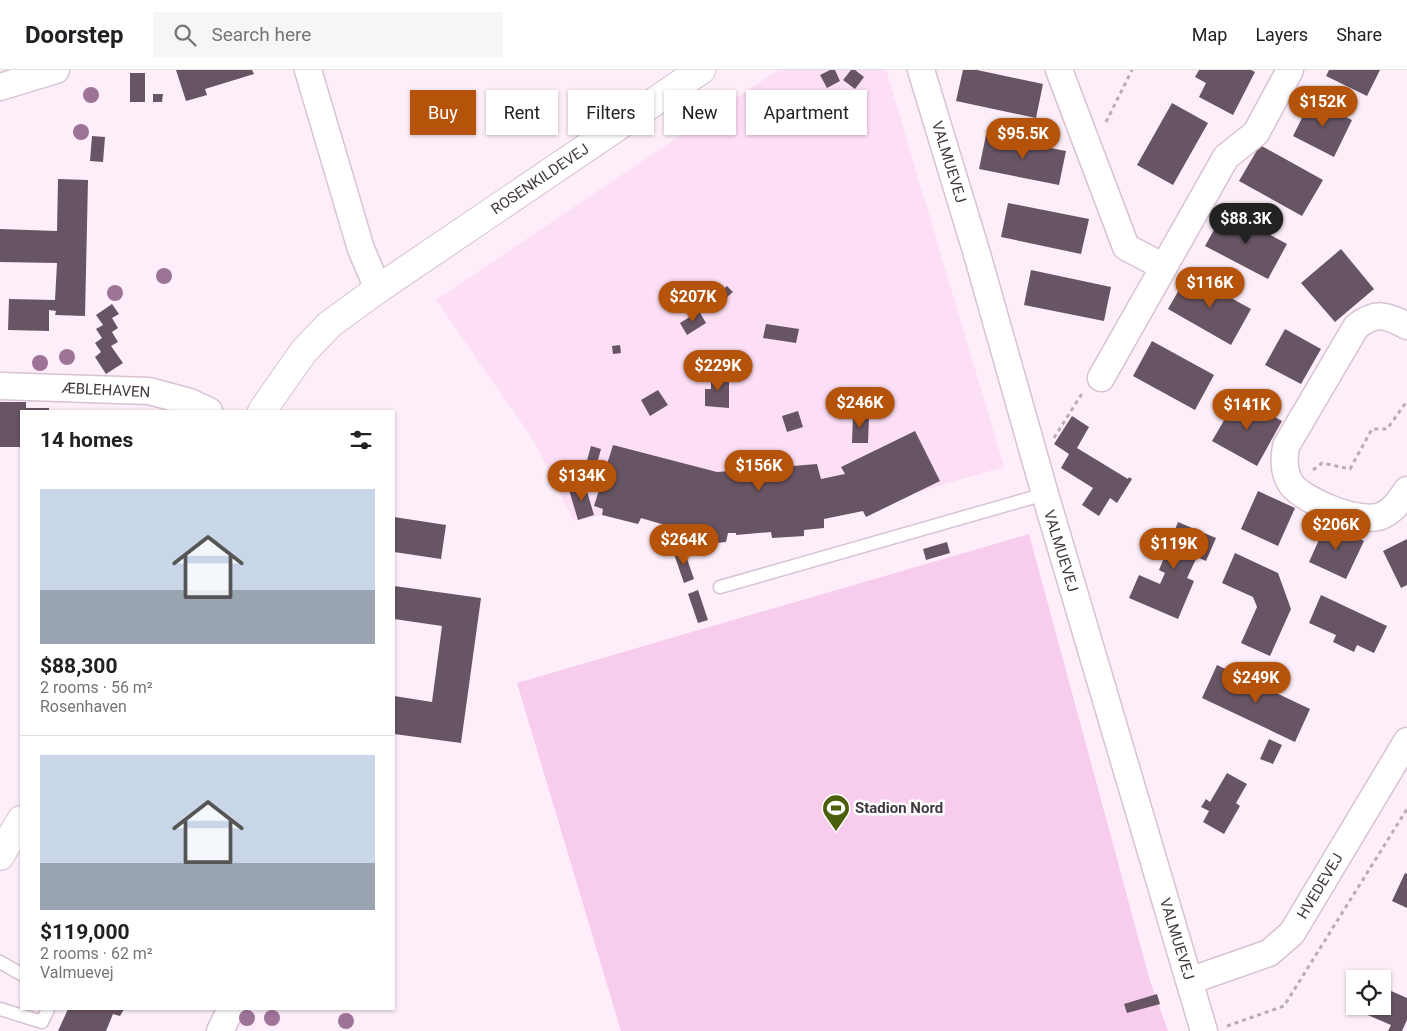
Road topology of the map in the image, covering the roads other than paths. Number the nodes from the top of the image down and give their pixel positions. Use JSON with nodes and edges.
{"nodes":[{"id":1,"x":56,"y":70,"type":"edge"},
{"id":2,"x":308,"y":70,"type":"edge"},
{"id":3,"x":701,"y":70,"type":"edge"},
{"id":4,"x":921,"y":70,"type":"edge"},
{"id":5,"x":1059,"y":70,"type":"edge"},
{"id":6,"x":1290,"y":70,"type":"edge"},
{"id":7,"x":0,"y":87,"type":"edge"},
{"id":8,"x":1164,"y":267,"type":"junction"},
{"id":9,"x":378,"y":289,"type":"junction"},
{"id":10,"x":1407,"y":326,"type":"edge"},
{"id":11,"x":1100,"y":378,"type":"road end"},
{"id":12,"x":0,"y":386,"type":"edge"},
{"id":13,"x":207,"y":410,"type":"edge"},
{"id":14,"x":263,"y":410,"type":"edge"},
{"id":15,"x":1407,"y":490,"type":"edge"},
{"id":16,"x":1045,"y":494,"type":"junction"},
{"id":17,"x":720,"y":587,"type":"dead end"},
{"id":18,"x":1407,"y":741,"type":"edge"},
{"id":19,"x":20,"y":822,"type":"edge"},
{"id":20,"x":0,"y":856,"type":"edge"},
{"id":21,"x":0,"y":962,"type":"edge"},
{"id":22,"x":20,"y":973,"type":"edge"},
{"id":23,"x":1189,"y":981,"type":"junction"},
{"id":24,"x":0,"y":1009,"type":"edge"},
{"id":25,"x":48,"y":1010,"type":"edge"},
{"id":26,"x":230,"y":1010,"type":"edge"},
{"id":27,"x":220,"y":1031,"type":"edge"},
{"id":28,"x":1204,"y":1031,"type":"edge"}],
"edges":[{"from":1,"to":7,"type":"street"},
{"from":2,"to":9,"type":"street"},
{"from":3,"to":9,"type":"street","name":"ROSENKILDEVEJ"},
{"from":4,"to":16,"type":"street","name":"VALMUEVEJ"},
{"from":5,"to":8,"type":"street"},
{"from":6,"to":8,"type":"street"},
{"from":8,"to":11,"type":"street"},
{"from":9,"to":14,"type":"street","name":"ROSENKILDEVEJ"},
{"from":10,"to":15,"type":"street"},
{"from":12,"to":13,"type":"street","name":"ÆBLEHAVEN"},
{"from":16,"to":17,"type":"lane"},
{"from":16,"to":23,"type":"street","name":"VALMUEVEJ"},
{"from":18,"to":23,"type":"street","name":"HVEDEVEJ"},
{"from":19,"to":20,"type":"street"},
{"from":21,"to":22,"type":"lane"},
{"from":23,"to":28,"type":"street","name":"VALMUEVEJ"},
{"from":24,"to":25,"type":"lane"},
{"from":26,"to":27,"type":"street"}]}
